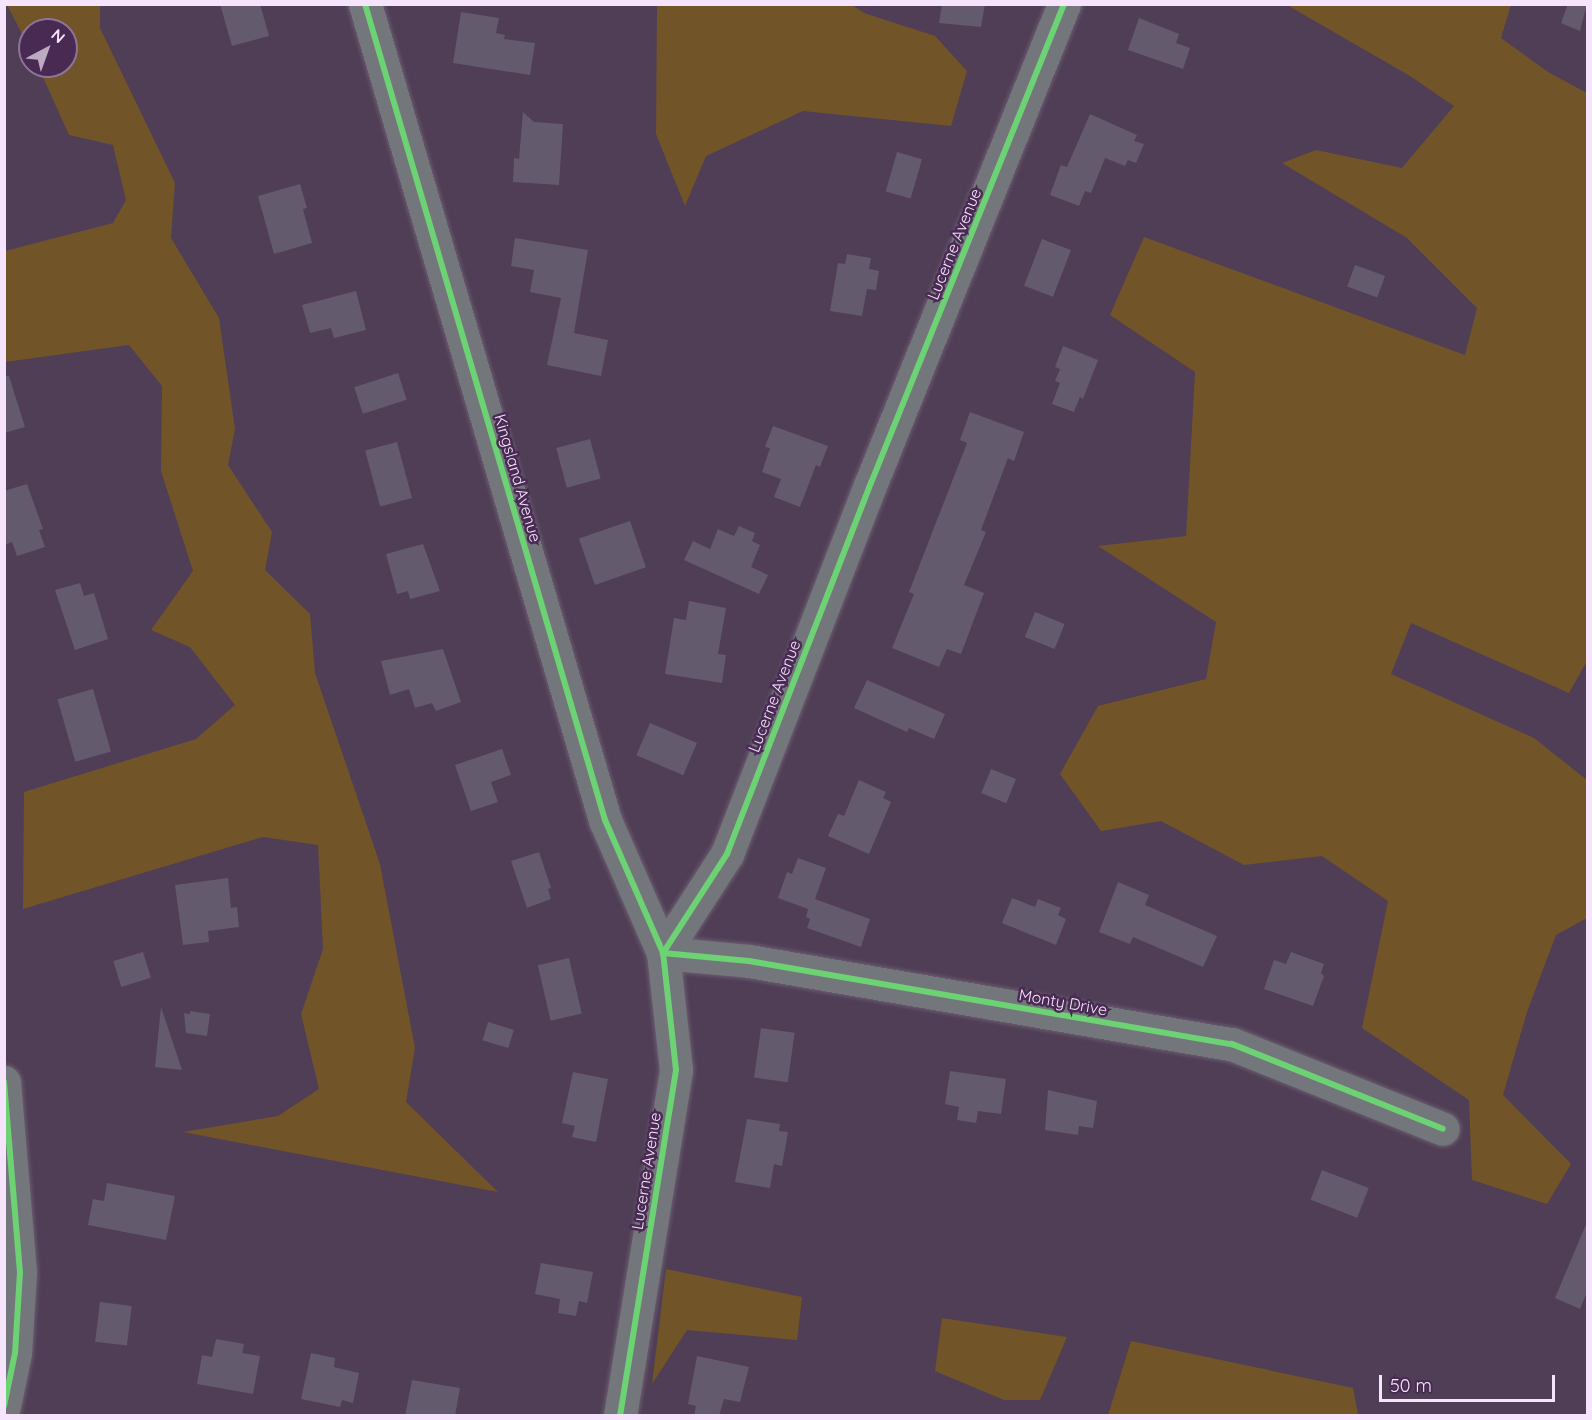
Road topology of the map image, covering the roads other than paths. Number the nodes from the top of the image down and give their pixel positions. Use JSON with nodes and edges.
{"nodes":[{"id":1,"x":365,"y":4,"type":"edge"},
{"id":2,"x":1064,"y":4,"type":"edge"},
{"id":3,"x":663,"y":952,"type":"junction"},
{"id":4,"x":4,"y":1082,"type":"edge"},
{"id":5,"x":1443,"y":1129,"type":"dead end"},
{"id":6,"x":4,"y":1406,"type":"edge"},
{"id":7,"x":620,"y":1416,"type":"edge"}],
"edges":[{"from":1,"to":3,"type":"street","name":"Kingsland Avenue"},
{"from":2,"to":3,"type":"street","name":"Lucerne Avenue"},
{"from":3,"to":5,"type":"street","name":"Monty Drive"},
{"from":3,"to":7,"type":"street","name":"Lucerne Avenue"},
{"from":4,"to":6,"type":"street"}]}
